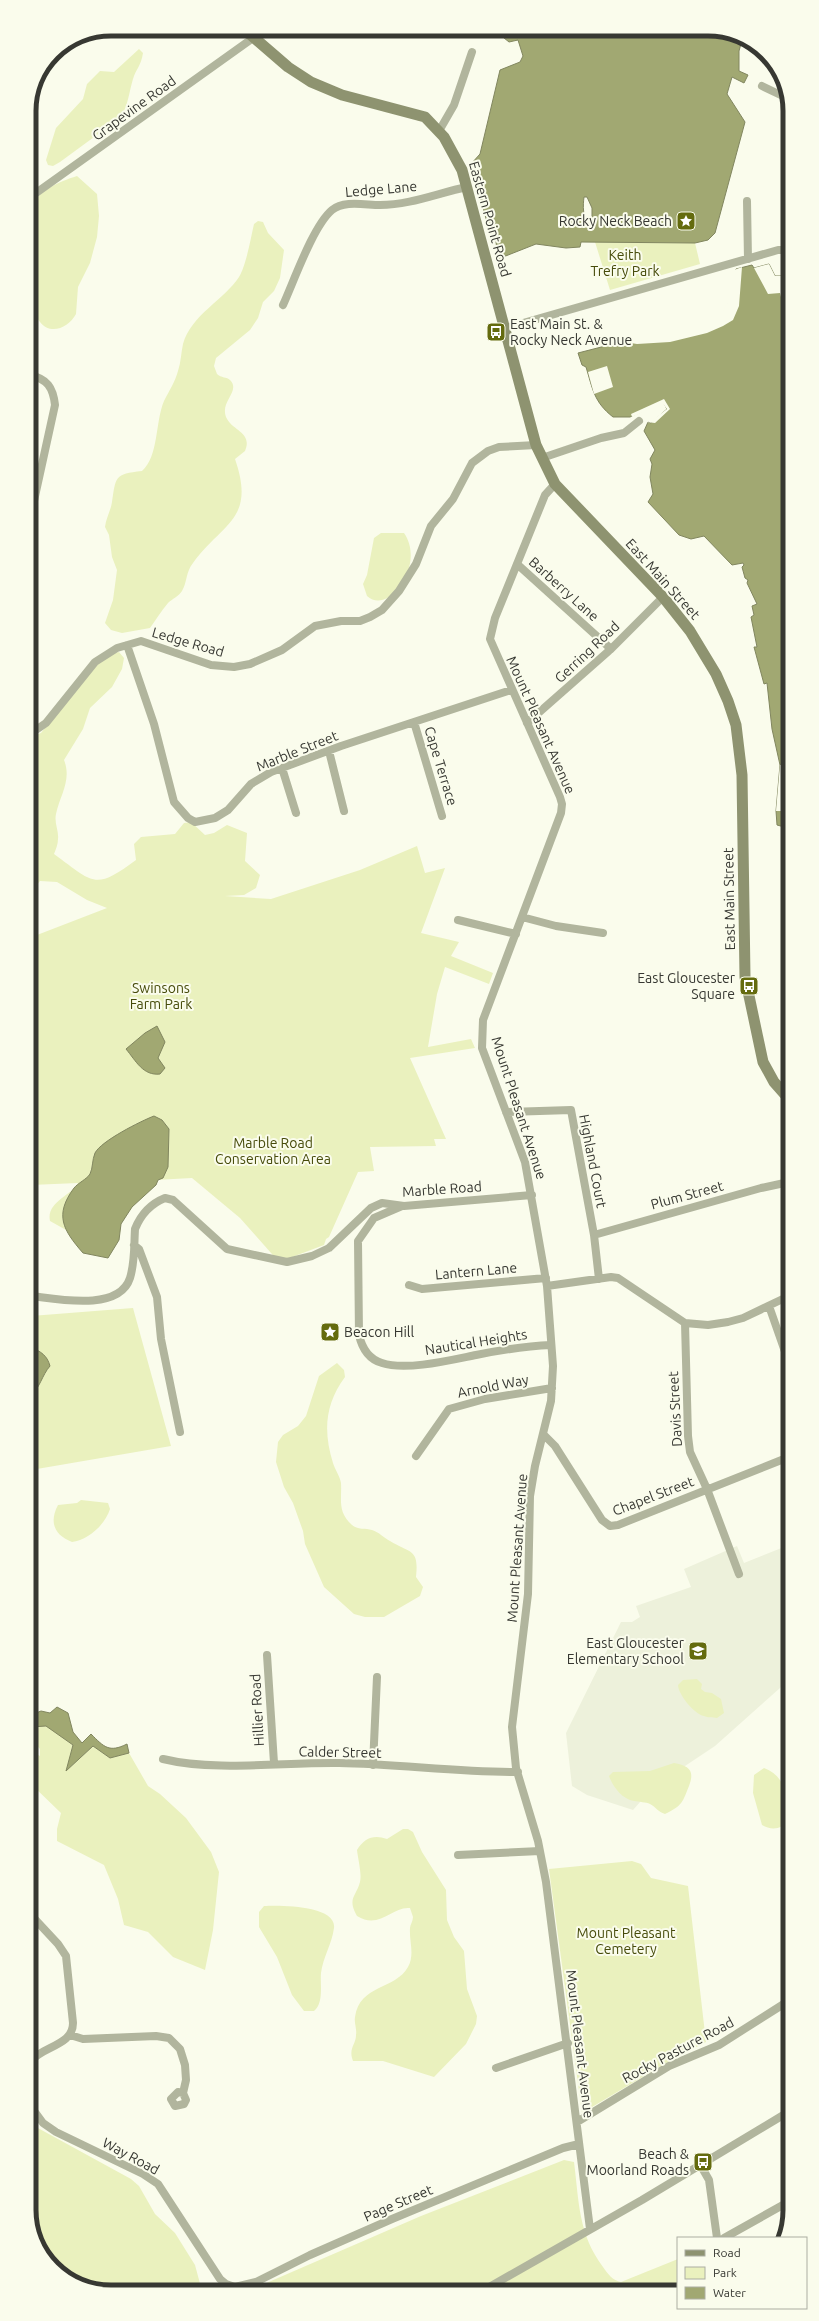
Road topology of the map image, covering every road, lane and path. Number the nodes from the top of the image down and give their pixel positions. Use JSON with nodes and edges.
{"nodes":[{"id":1,"x":253,"y":38,"type":"joint"},
{"id":2,"x":472,"y":52,"type":"dead end"},
{"id":3,"x":762,"y":86,"type":"dead end"},
{"id":4,"x":781,"y":95,"type":"edge"},
{"id":5,"x":439,"y":131,"type":"junction"},
{"id":6,"x":467,"y":188,"type":"junction"},
{"id":7,"x":36,"y":193,"type":"edge"},
{"id":8,"x":748,"y":200,"type":"dead end"},
{"id":9,"x":783,"y":249,"type":"edge"},
{"id":10,"x":748,"y":259,"type":"junction"},
{"id":11,"x":283,"y":305,"type":"dead end"},
{"id":12,"x":506,"y":328,"type":"junction"},
{"id":13,"x":36,"y":377,"type":"edge"},
{"id":14,"x":639,"y":421,"type":"dead end"},
{"id":15,"x":536,"y":445,"type":"junction"},
{"id":16,"x":542,"y":458,"type":"junction"},
{"id":17,"x":555,"y":484,"type":"junction"},
{"id":18,"x":36,"y":492,"type":"edge"},
{"id":19,"x":517,"y":564,"type":"junction"},
{"id":20,"x":663,"y":597,"type":"junction"},
{"id":21,"x":127,"y":645,"type":"junction"},
{"id":22,"x":611,"y":649,"type":"junction"},
{"id":23,"x":511,"y":690,"type":"junction"},
{"id":24,"x":414,"y":722,"type":"junction"},
{"id":25,"x":527,"y":723,"type":"junction"},
{"id":26,"x":36,"y":730,"type":"edge"},
{"id":27,"x":329,"y":751,"type":"junction"},
{"id":28,"x":282,"y":768,"type":"junction"},
{"id":29,"x":344,"y":810,"type":"dead end"},
{"id":30,"x":296,"y":813,"type":"dead end"},
{"id":31,"x":442,"y":816,"type":"dead end"},
{"id":32,"x":522,"y":916,"type":"junction"},
{"id":33,"x":458,"y":920,"type":"dead end"},
{"id":34,"x":603,"y":933,"type":"dead end"},
{"id":35,"x":516,"y":934,"type":"junction"},
{"id":36,"x":783,"y":1093,"type":"edge"},
{"id":37,"x":506,"y":1112,"type":"junction"},
{"id":38,"x":783,"y":1183,"type":"edge"},
{"id":39,"x":532,"y":1195,"type":"junction"},
{"id":40,"x":404,"y":1206,"type":"junction"},
{"id":41,"x":594,"y":1235,"type":"junction"},
{"id":42,"x":134,"y":1244,"type":"junction"},
{"id":43,"x":599,"y":1279,"type":"junction"},
{"id":44,"x":547,"y":1282,"type":"junction"},
{"id":45,"x":409,"y":1285,"type":"dead end"},
{"id":46,"x":36,"y":1296,"type":"edge"},
{"id":47,"x":783,"y":1299,"type":"edge"},
{"id":48,"x":769,"y":1306,"type":"junction"},
{"id":49,"x":685,"y":1323,"type":"junction"},
{"id":50,"x":551,"y":1345,"type":"junction"},
{"id":51,"x":783,"y":1346,"type":"edge"},
{"id":52,"x":552,"y":1388,"type":"junction"},
{"id":53,"x":180,"y":1432,"type":"dead end"},
{"id":54,"x":543,"y":1434,"type":"junction"},
{"id":55,"x":416,"y":1456,"type":"dead end"},
{"id":56,"x":783,"y":1459,"type":"edge"},
{"id":57,"x":707,"y":1489,"type":"junction"},
{"id":58,"x":740,"y":1574,"type":"dead end"},
{"id":59,"x":268,"y":1655,"type":"dead end"},
{"id":60,"x":377,"y":1677,"type":"dead end"},
{"id":61,"x":163,"y":1760,"type":"dead end"},
{"id":62,"x":274,"y":1764,"type":"junction"},
{"id":63,"x":373,"y":1765,"type":"junction"},
{"id":64,"x":518,"y":1772,"type":"junction"},
{"id":65,"x":540,"y":1851,"type":"junction"},
{"id":66,"x":458,"y":1855,"type":"dead end"},
{"id":67,"x":36,"y":1920,"type":"edge"},
{"id":68,"x":783,"y":2004,"type":"edge"},
{"id":69,"x":70,"y":2035,"type":"junction"},
{"id":70,"x":568,"y":2043,"type":"junction"},
{"id":71,"x":36,"y":2057,"type":"edge"},
{"id":72,"x":496,"y":2068,"type":"dead end"},
{"id":73,"x":183,"y":2093,"type":"dead end"},
{"id":74,"x":36,"y":2114,"type":"edge"},
{"id":75,"x":783,"y":2115,"type":"edge"},
{"id":76,"x":577,"y":2122,"type":"junction"},
{"id":77,"x":580,"y":2144,"type":"junction"},
{"id":78,"x":700,"y":2166,"type":"junction"},
{"id":79,"x":783,"y":2205,"type":"edge"},
{"id":80,"x":590,"y":2229,"type":"junction"},
{"id":81,"x":717,"y":2237,"type":"edge"},
{"id":82,"x":726,"y":2237,"type":"edge"},
{"id":83,"x":228,"y":2285,"type":"edge"},
{"id":84,"x":246,"y":2285,"type":"edge"},
{"id":85,"x":493,"y":2285,"type":"edge"}],
"edges":[{"from":1,"to":5,"type":"main road","name":"Eastern Point Road"},
{"from":1,"to":7,"type":"street","name":"Grapevine Road"},
{"from":2,"to":5,"type":"street"},
{"from":3,"to":4,"type":"street"},
{"from":5,"to":6,"type":"main road","name":"Eastern Point Road"},
{"from":6,"to":11,"type":"street","name":"Ledge Lane"},
{"from":6,"to":12,"type":"main road","name":"Eastern Point Road"},
{"from":8,"to":10,"type":"street"},
{"from":9,"to":10,"type":"street"},
{"from":10,"to":12,"type":"street"},
{"from":12,"to":15,"type":"main road","name":"East Main Street"},
{"from":13,"to":18,"type":"street"},
{"from":14,"to":16,"type":"street"},
{"from":15,"to":16,"type":"main road","name":"East Main Street"},
{"from":15,"to":21,"type":"street","name":"Ledge Road"},
{"from":16,"to":17,"type":"main road","name":"East Main Street"},
{"from":17,"to":19,"type":"street","name":"Mount Pleasant Avenue"},
{"from":17,"to":20,"type":"main road","name":"East Main Street"},
{"from":19,"to":22,"type":"street","name":"Barberry Lane"},
{"from":19,"to":23,"type":"street","name":"Mount Pleasant Avenue"},
{"from":20,"to":22,"type":"street","name":"Gerring Road"},
{"from":20,"to":36,"type":"main road","name":"East Main Street"},
{"from":21,"to":26,"type":"street","name":"Ledge Road"},
{"from":21,"to":28,"type":"street","name":"Marble Street"},
{"from":22,"to":25,"type":"street","name":"Gerring Road"},
{"from":23,"to":24,"type":"street","name":"Marble Street"},
{"from":23,"to":25,"type":"street","name":"Mount Pleasant Avenue"},
{"from":24,"to":27,"type":"street","name":"Marble Street"},
{"from":24,"to":31,"type":"street","name":"Cape Terrace"},
{"from":25,"to":32,"type":"street","name":"Mount Pleasant Avenue"},
{"from":27,"to":28,"type":"street","name":"Marble Street"},
{"from":27,"to":29,"type":"street"},
{"from":28,"to":30,"type":"street"},
{"from":32,"to":34,"type":"street"},
{"from":32,"to":35,"type":"street","name":"Mount Pleasant Avenue"},
{"from":33,"to":35,"type":"street"},
{"from":35,"to":37,"type":"street","name":"Mount Pleasant Avenue"},
{"from":37,"to":39,"type":"street","name":"Mount Pleasant Avenue"},
{"from":37,"to":41,"type":"street","name":"Highland Court"},
{"from":38,"to":41,"type":"street","name":"Plum Street"},
{"from":39,"to":40,"type":"street","name":"Marble Road"},
{"from":39,"to":44,"type":"street","name":"Mount Pleasant Avenue"},
{"from":40,"to":42,"type":"street","name":"Marble Road"},
{"from":40,"to":50,"type":"street","name":"Nautical Heights"},
{"from":41,"to":43,"type":"street","name":"Highland Court"},
{"from":42,"to":46,"type":"street","name":"Marble Road"},
{"from":42,"to":53,"type":"street"},
{"from":43,"to":44,"type":"street","name":"Lantern Lane"},
{"from":43,"to":49,"type":"street","name":"Lantern Lane"},
{"from":44,"to":45,"type":"street","name":"Lantern Lane"},
{"from":44,"to":50,"type":"street","name":"Mount Pleasant Avenue"},
{"from":47,"to":48,"type":"street"},
{"from":48,"to":49,"type":"street"},
{"from":48,"to":51,"type":"street"},
{"from":49,"to":57,"type":"street","name":"Davis Street"},
{"from":50,"to":52,"type":"street","name":"Mount Pleasant Avenue"},
{"from":52,"to":54,"type":"street","name":"Mount Pleasant Avenue"},
{"from":52,"to":55,"type":"street","name":"Arnold Way"},
{"from":54,"to":57,"type":"street","name":"Chapel Street"},
{"from":54,"to":64,"type":"street","name":"Mount Pleasant Avenue"},
{"from":56,"to":57,"type":"street","name":"Chapel Street"},
{"from":57,"to":58,"type":"street","name":"Davis Street"},
{"from":59,"to":62,"type":"street","name":"Hillier Road"},
{"from":60,"to":63,"type":"street"},
{"from":61,"to":62,"type":"street","name":"Calder Street"},
{"from":62,"to":63,"type":"street","name":"Calder Street"},
{"from":63,"to":64,"type":"street","name":"Calder Street"},
{"from":64,"to":65,"type":"street","name":"Mount Pleasant Avenue"},
{"from":65,"to":66,"type":"street"},
{"from":65,"to":70,"type":"street","name":"Mount Pleasant Avenue"},
{"from":67,"to":69,"type":"street"},
{"from":68,"to":76,"type":"street","name":"Rocky Pasture Road"},
{"from":69,"to":71,"type":"street"},
{"from":69,"to":73,"type":"street"},
{"from":70,"to":72,"type":"street"},
{"from":70,"to":76,"type":"street","name":"Mount Pleasant Avenue"},
{"from":74,"to":83,"type":"street","name":"Way Road"},
{"from":75,"to":78,"type":"street"},
{"from":76,"to":77,"type":"street","name":"Mount Pleasant Avenue"},
{"from":77,"to":80,"type":"street","name":"Mount Pleasant Avenue"},
{"from":77,"to":84,"type":"street","name":"Page Street"},
{"from":78,"to":80,"type":"street"},
{"from":78,"to":81,"type":"street"},
{"from":79,"to":82,"type":"street"},
{"from":80,"to":85,"type":"street"}]}
